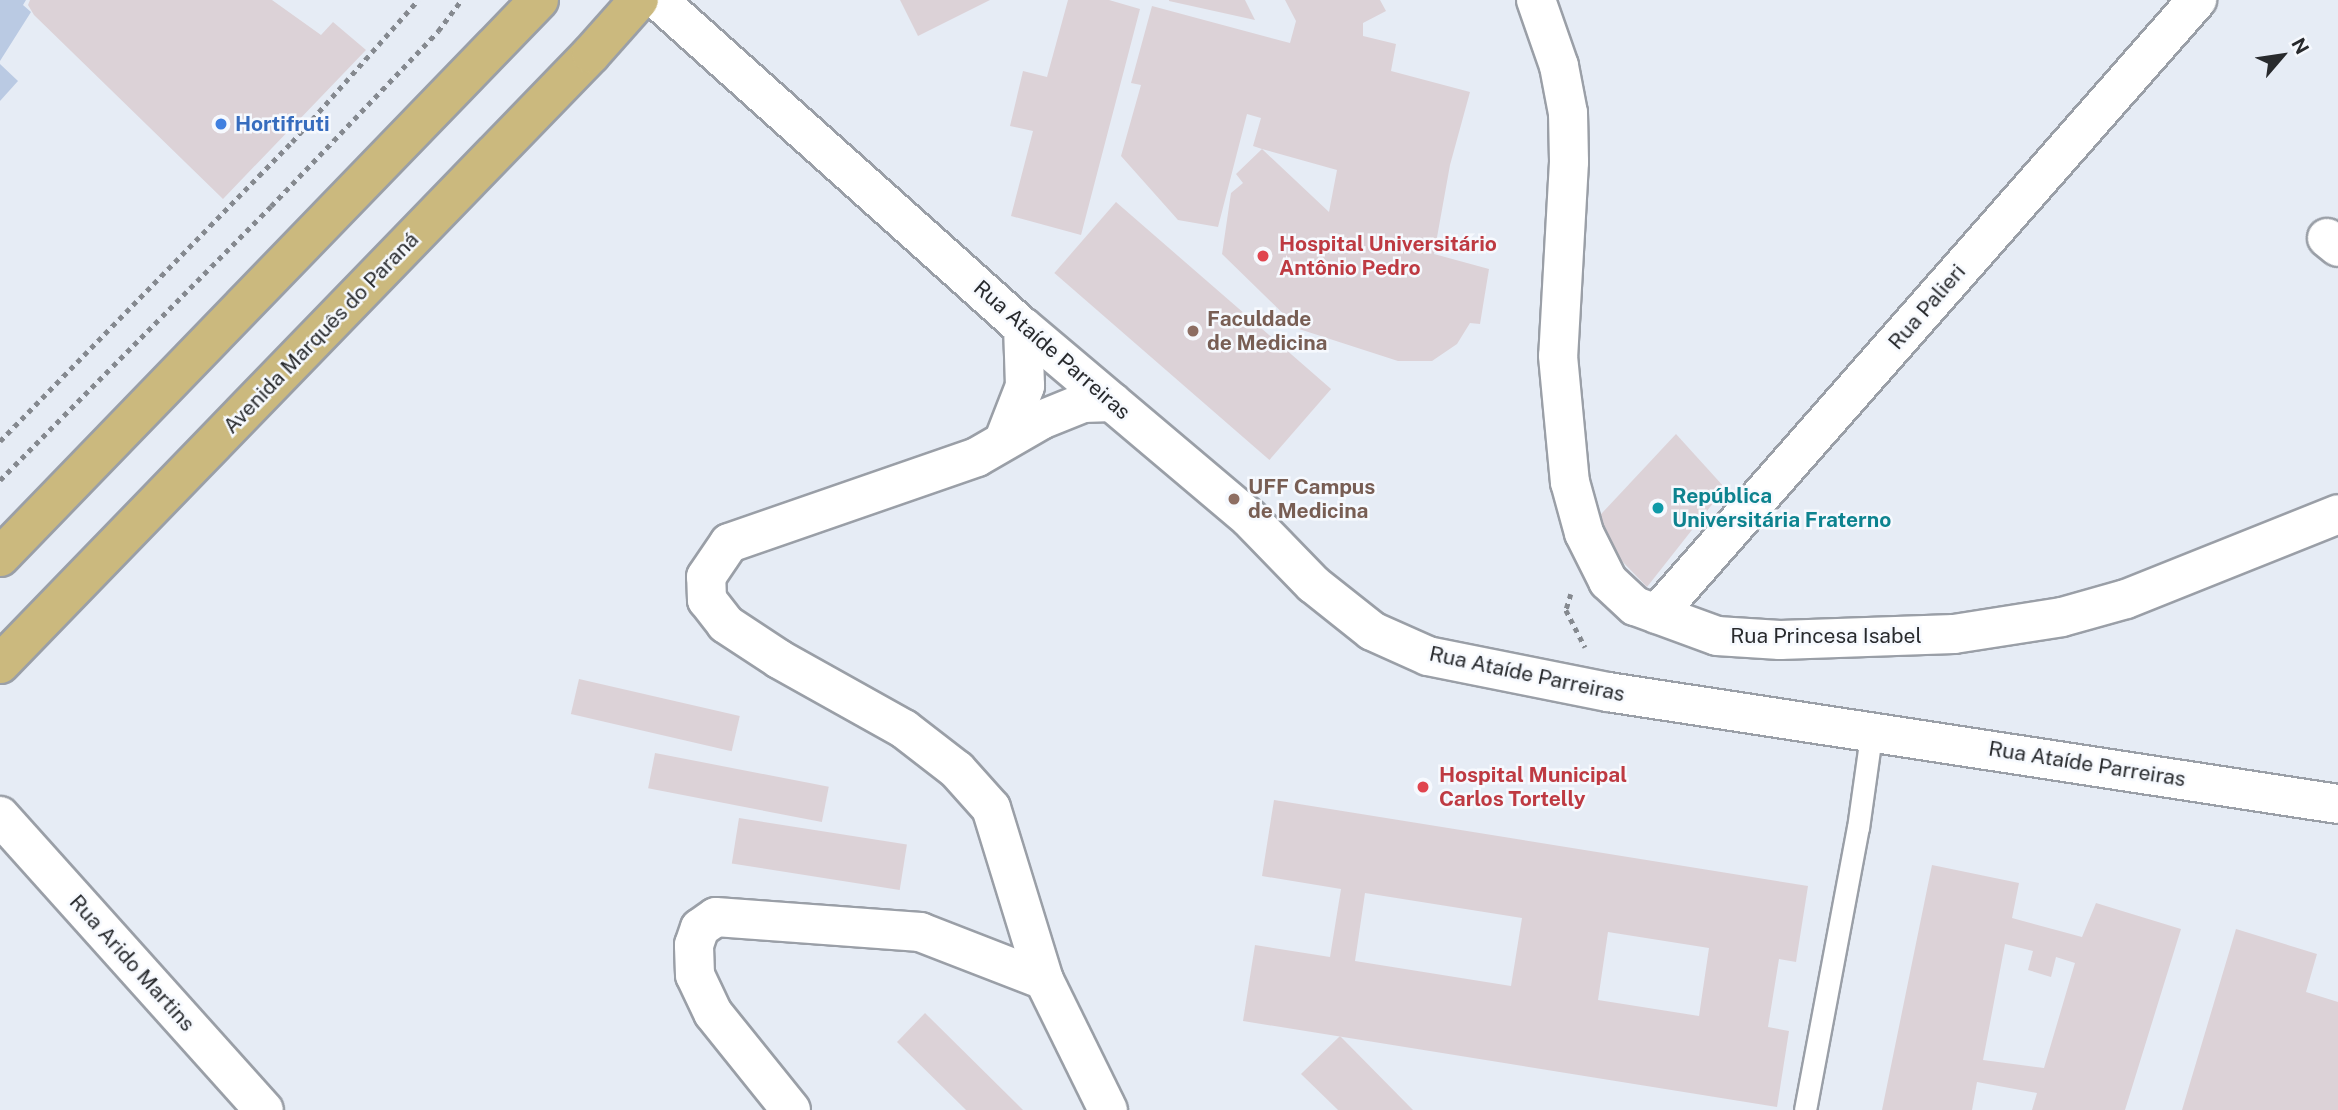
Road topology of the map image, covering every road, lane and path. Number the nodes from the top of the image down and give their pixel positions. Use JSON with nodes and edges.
{"nodes":[{"id":1,"x":418,"y":0,"type":"edge"},
{"id":2,"x":461,"y":0,"type":"edge"},
{"id":3,"x":639,"y":0,"type":"edge"},
{"id":4,"x":658,"y":0,"type":"edge"},
{"id":5,"x":1536,"y":0,"type":"edge"},
{"id":6,"x":2197,"y":0,"type":"edge"},
{"id":7,"x":531,"y":5,"type":"edge"},
{"id":8,"x":1023,"y":327,"type":"junction"},
{"id":9,"x":1112,"y":402,"type":"junction"},
{"id":10,"x":1004,"y":440,"type":"junction"},
{"id":11,"x":0,"y":441,"type":"edge"},
{"id":12,"x":0,"y":480,"type":"edge"},
{"id":13,"x":2338,"y":514,"type":"edge"},
{"id":14,"x":0,"y":557,"type":"edge"},
{"id":15,"x":1608,"y":581,"type":"junction"},
{"id":16,"x":1657,"y":614,"type":"junction"},
{"id":17,"x":0,"y":664,"type":"edge"},
{"id":18,"x":1608,"y":692,"type":"junction"},
{"id":19,"x":1872,"y":729,"type":"junction"},
{"id":20,"x":2338,"y":804,"type":"edge"},
{"id":21,"x":0,"y":817,"type":"edge"},
{"id":22,"x":1044,"y":979,"type":"junction"},
{"id":23,"x":264,"y":1110,"type":"edge"},
{"id":24,"x":792,"y":1110,"type":"edge"},
{"id":25,"x":1108,"y":1110,"type":"edge"},
{"id":26,"x":1805,"y":1110,"type":"edge"}],
"edges":[{"from":1,"to":11,"type":"path"},
{"from":2,"to":12,"type":"path"},
{"from":3,"to":17,"type":"main road","name":"Avenida Marquês do Paraná"},
{"from":4,"to":8,"type":"street","name":"Rua Ataíde Parreiras"},
{"from":5,"to":15,"type":"street","name":"Rua Princesa Isabel"},
{"from":6,"to":16,"type":"street","name":"Rua Palieri"},
{"from":7,"to":14,"type":"main road"},
{"from":8,"to":9,"type":"street","name":"Rua Ataíde Parreiras"},
{"from":8,"to":10,"type":"street"},
{"from":9,"to":10,"type":"street"},
{"from":9,"to":18,"type":"street","name":"Rua Ataíde Parreiras"},
{"from":10,"to":22,"type":"street"},
{"from":13,"to":16,"type":"street","name":"Rua Princesa Isabel"},
{"from":15,"to":16,"type":"street","name":"Rua Princesa Isabel"},
{"from":15,"to":18,"type":"path"},
{"from":18,"to":19,"type":"street","name":"Rua Ataíde Parreiras"},
{"from":19,"to":20,"type":"street","name":"Rua Ataíde Parreiras"},
{"from":19,"to":26,"type":"lane"},
{"from":21,"to":23,"type":"street","name":"Rua Arido Martins"},
{"from":22,"to":24,"type":"street"},
{"from":22,"to":25,"type":"street"}]}
